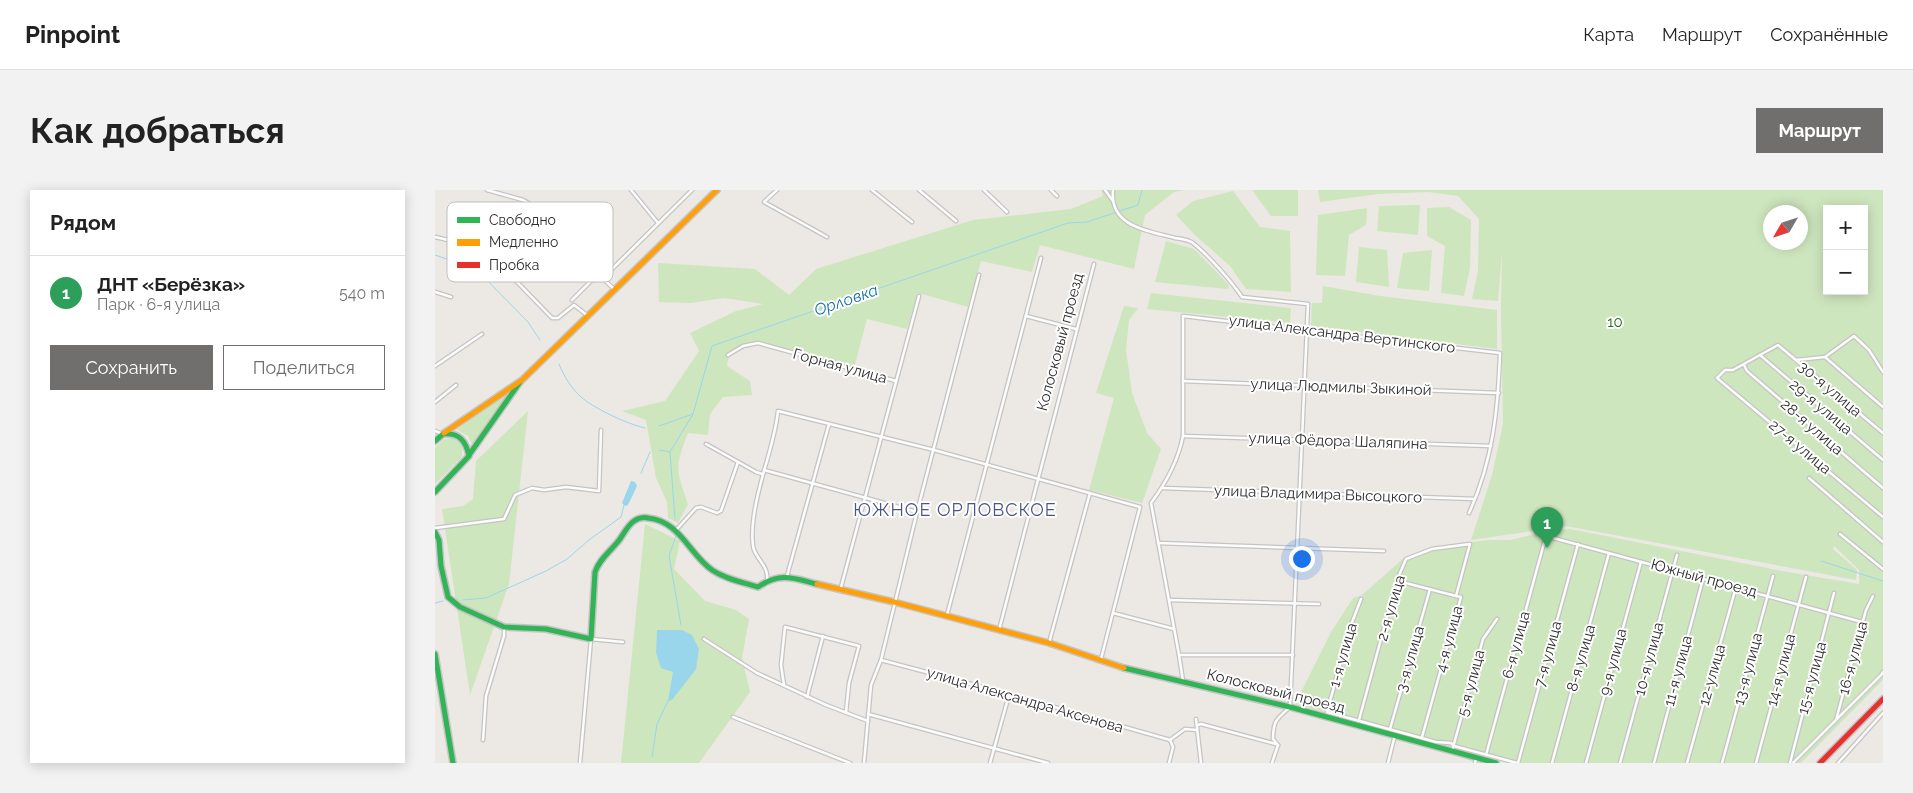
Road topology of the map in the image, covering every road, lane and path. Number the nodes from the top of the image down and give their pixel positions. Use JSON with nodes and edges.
{"nodes":[{"id":1,"x":487,"y":190,"type":"edge"},
{"id":2,"x":631,"y":190,"type":"edge"},
{"id":3,"x":692,"y":190,"type":"edge"},
{"id":4,"x":717,"y":190,"type":"edge"},
{"id":5,"x":777,"y":190,"type":"edge"},
{"id":6,"x":872,"y":190,"type":"edge"},
{"id":7,"x":919,"y":190,"type":"edge"},
{"id":8,"x":984,"y":190,"type":"edge"},
{"id":9,"x":1051,"y":190,"type":"edge"},
{"id":10,"x":1105,"y":190,"type":"edge"},
{"id":11,"x":1113,"y":190,"type":"edge"},
{"id":12,"x":1057,"y":196,"type":"dead end"},
{"id":13,"x":1113,"y":201,"type":"junction"},
{"id":14,"x":527,"y":202,"type":"edge"},
{"id":15,"x":1007,"y":212,"type":"dead end"},
{"id":16,"x":956,"y":221,"type":"dead end"},
{"id":17,"x":912,"y":222,"type":"dead end"},
{"id":18,"x":658,"y":223,"type":"junction"},
{"id":19,"x":827,"y":237,"type":"dead end"},
{"id":20,"x":1041,"y":258,"type":"dead end"},
{"id":21,"x":1094,"y":264,"type":"dead end"},
{"id":22,"x":613,"y":268,"type":"edge"},
{"id":23,"x":979,"y":275,"type":"dead end"},
{"id":24,"x":517,"y":282,"type":"edge"},
{"id":25,"x":590,"y":282,"type":"edge"},
{"id":26,"x":606,"y":282,"type":"edge"},
{"id":27,"x":615,"y":290,"type":"junction"},
{"id":28,"x":435,"y":292,"type":"edge"},
{"id":29,"x":919,"y":296,"type":"dead end"},
{"id":30,"x":451,"y":297,"type":"dead end"},
{"id":31,"x":572,"y":300,"type":"dead end"},
{"id":32,"x":588,"y":316,"type":"junction"},
{"id":33,"x":1026,"y":316,"type":"junction"},
{"id":34,"x":1076,"y":329,"type":"junction"},
{"id":35,"x":1306,"y":329,"type":"junction"},
{"id":36,"x":482,"y":334,"type":"dead end"},
{"id":37,"x":729,"y":355,"type":"dead end"},
{"id":38,"x":1760,"y":355,"type":"junction"},
{"id":39,"x":1825,"y":357,"type":"junction"},
{"id":40,"x":1796,"y":360,"type":"junction"},
{"id":41,"x":1743,"y":365,"type":"junction"},
{"id":42,"x":435,"y":366,"type":"edge"},
{"id":43,"x":1883,"y":372,"type":"edge"},
{"id":44,"x":522,"y":380,"type":"junction"},
{"id":45,"x":896,"y":381,"type":"junction"},
{"id":46,"x":1183,"y":381,"type":"junction"},
{"id":47,"x":457,"y":385,"type":"dead end"},
{"id":48,"x":1304,"y":385,"type":"junction"},
{"id":49,"x":1499,"y":393,"type":"junction"},
{"id":50,"x":435,"y":402,"type":"edge"},
{"id":51,"x":1883,"y":407,"type":"edge"},
{"id":52,"x":829,"y":424,"type":"junction"},
{"id":53,"x":601,"y":430,"type":"dead end"},
{"id":54,"x":435,"y":431,"type":"edge"},
{"id":55,"x":1883,"y":433,"type":"edge"},
{"id":56,"x":443,"y":434,"type":"junction"},
{"id":57,"x":1183,"y":436,"type":"junction"},
{"id":58,"x":880,"y":438,"type":"junction"},
{"id":59,"x":1303,"y":439,"type":"junction"},
{"id":60,"x":435,"y":441,"type":"edge"},
{"id":61,"x":707,"y":444,"type":"dead end"},
{"id":62,"x":1492,"y":446,"type":"junction"},
{"id":63,"x":934,"y":450,"type":"junction"},
{"id":64,"x":469,"y":456,"type":"junction"},
{"id":65,"x":1883,"y":460,"type":"edge"},
{"id":66,"x":738,"y":462,"type":"junction"},
{"id":67,"x":986,"y":464,"type":"junction"},
{"id":68,"x":764,"y":470,"type":"junction"},
{"id":69,"x":762,"y":474,"type":"junction"},
{"id":70,"x":1038,"y":478,"type":"junction"},
{"id":71,"x":1809,"y":478,"type":"dead end"},
{"id":72,"x":813,"y":483,"type":"junction"},
{"id":73,"x":1162,"y":488,"type":"junction"},
{"id":74,"x":1883,"y":488,"type":"edge"},
{"id":75,"x":435,"y":492,"type":"edge"},
{"id":76,"x":1090,"y":492,"type":"junction"},
{"id":77,"x":1301,"y":493,"type":"junction"},
{"id":78,"x":864,"y":497,"type":"junction"},
{"id":79,"x":1475,"y":500,"type":"junction"},
{"id":80,"x":917,"y":512,"type":"junction"},
{"id":81,"x":1469,"y":513,"type":"dead end"},
{"id":82,"x":1883,"y":517,"type":"edge"},
{"id":83,"x":435,"y":528,"type":"edge"},
{"id":84,"x":677,"y":530,"type":"junction"},
{"id":85,"x":435,"y":532,"type":"edge"},
{"id":86,"x":1840,"y":534,"type":"dead end"},
{"id":87,"x":1546,"y":536,"type":"joint"},
{"id":88,"x":1883,"y":542,"type":"edge"},
{"id":89,"x":1158,"y":543,"type":"junction"},
{"id":90,"x":1470,"y":544,"type":"joint"},
{"id":91,"x":1578,"y":544,"type":"junction"},
{"id":92,"x":1298,"y":547,"type":"junction"},
{"id":93,"x":1384,"y":551,"type":"dead end"},
{"id":94,"x":1609,"y":553,"type":"junction"},
{"id":95,"x":1677,"y":554,"type":"dead end"},
{"id":96,"x":1641,"y":562,"type":"junction"},
{"id":97,"x":1673,"y":570,"type":"junction"},
{"id":98,"x":1883,"y":570,"type":"edge"},
{"id":99,"x":787,"y":576,"type":"junction"},
{"id":100,"x":1773,"y":576,"type":"dead end"},
{"id":101,"x":1807,"y":577,"type":"dead end"},
{"id":102,"x":1703,"y":578,"type":"junction"},
{"id":103,"x":767,"y":581,"type":"junction"},
{"id":104,"x":1397,"y":581,"type":"junction"},
{"id":105,"x":1736,"y":587,"type":"junction"},
{"id":106,"x":1429,"y":589,"type":"junction"},
{"id":107,"x":840,"y":591,"type":"junction"},
{"id":108,"x":1834,"y":593,"type":"dead end"},
{"id":109,"x":1456,"y":596,"type":"junction"},
{"id":110,"x":1768,"y":596,"type":"junction"},
{"id":111,"x":1873,"y":596,"type":"dead end"},
{"id":112,"x":1361,"y":599,"type":"dead end"},
{"id":113,"x":1169,"y":600,"type":"junction"},
{"id":114,"x":894,"y":602,"type":"junction"},
{"id":115,"x":1296,"y":602,"type":"junction"},
{"id":116,"x":1319,"y":604,"type":"dead end"},
{"id":117,"x":1799,"y":604,"type":"junction"},
{"id":118,"x":1113,"y":613,"type":"junction"},
{"id":119,"x":1830,"y":613,"type":"junction"},
{"id":120,"x":947,"y":615,"type":"junction"},
{"id":121,"x":1497,"y":619,"type":"dead end"},
{"id":122,"x":1863,"y":622,"type":"junction"},
{"id":123,"x":504,"y":627,"type":"junction"},
{"id":124,"x":1174,"y":629,"type":"junction"},
{"id":125,"x":999,"y":630,"type":"junction"},
{"id":126,"x":823,"y":636,"type":"junction"},
{"id":127,"x":591,"y":639,"type":"junction"},
{"id":128,"x":704,"y":639,"type":"dead end"},
{"id":129,"x":623,"y":642,"type":"dead end"},
{"id":130,"x":1049,"y":644,"type":"junction"},
{"id":131,"x":435,"y":654,"type":"edge"},
{"id":132,"x":1179,"y":654,"type":"junction"},
{"id":133,"x":1293,"y":655,"type":"junction"},
{"id":134,"x":1101,"y":659,"type":"junction"},
{"id":135,"x":881,"y":660,"type":"junction"},
{"id":136,"x":1883,"y":673,"type":"edge"},
{"id":137,"x":1183,"y":681,"type":"junction"},
{"id":138,"x":784,"y":685,"type":"junction"},
{"id":139,"x":1009,"y":694,"type":"junction"},
{"id":140,"x":807,"y":696,"type":"junction"},
{"id":141,"x":1883,"y":699,"type":"edge"},
{"id":142,"x":1291,"y":707,"type":"junction"},
{"id":143,"x":846,"y":712,"type":"junction"},
{"id":144,"x":1883,"y":713,"type":"edge"},
{"id":145,"x":868,"y":714,"type":"junction"},
{"id":146,"x":733,"y":717,"type":"dead end"},
{"id":147,"x":1196,"y":718,"type":"dead end"},
{"id":148,"x":1359,"y":720,"type":"junction"},
{"id":149,"x":1835,"y":720,"type":"junction"},
{"id":150,"x":868,"y":721,"type":"junction"},
{"id":151,"x":1198,"y":725,"type":"junction"},
{"id":152,"x":1390,"y":729,"type":"junction"},
{"id":153,"x":1197,"y":730,"type":"junction"},
{"id":154,"x":1395,"y":735,"type":"junction"},
{"id":155,"x":1422,"y":737,"type":"junction"},
{"id":156,"x":483,"y":740,"type":"dead end"},
{"id":157,"x":1170,"y":740,"type":"junction"},
{"id":158,"x":1278,"y":745,"type":"junction"},
{"id":159,"x":993,"y":748,"type":"junction"},
{"id":160,"x":1453,"y":748,"type":"junction"},
{"id":161,"x":1486,"y":755,"type":"junction"},
{"id":162,"x":1475,"y":760,"type":"edge"},
{"id":163,"x":453,"y":763,"type":"edge"},
{"id":164,"x":580,"y":763,"type":"edge"},
{"id":165,"x":850,"y":763,"type":"edge"},
{"id":166,"x":864,"y":763,"type":"edge"},
{"id":167,"x":990,"y":763,"type":"edge"},
{"id":168,"x":1048,"y":763,"type":"edge"},
{"id":169,"x":1169,"y":763,"type":"edge"},
{"id":170,"x":1201,"y":763,"type":"edge"},
{"id":171,"x":1272,"y":763,"type":"edge"},
{"id":172,"x":1388,"y":763,"type":"edge"},
{"id":173,"x":1496,"y":763,"type":"edge"},
{"id":174,"x":1517,"y":763,"type":"edge"},
{"id":175,"x":1552,"y":763,"type":"edge"},
{"id":176,"x":1586,"y":763,"type":"edge"},
{"id":177,"x":1620,"y":763,"type":"edge"},
{"id":178,"x":1653,"y":763,"type":"edge"},
{"id":179,"x":1687,"y":763,"type":"edge"},
{"id":180,"x":1722,"y":763,"type":"edge"},
{"id":181,"x":1756,"y":763,"type":"edge"},
{"id":182,"x":1791,"y":763,"type":"edge"},
{"id":183,"x":1820,"y":763,"type":"edge"},
{"id":184,"x":1838,"y":763,"type":"edge"}],
"edges":[{"from":1,"to":14,"type":"street"},
{"from":2,"to":18,"type":"street"},
{"from":3,"to":18,"type":"street"},
{"from":4,"to":27,"type":"street"},
{"from":5,"to":19,"type":"street"},
{"from":6,"to":17,"type":"street"},
{"from":7,"to":16,"type":"street"},
{"from":8,"to":15,"type":"street"},
{"from":9,"to":12,"type":"street"},
{"from":10,"to":13,"type":"street"},
{"from":11,"to":13,"type":"street"},
{"from":13,"to":35,"type":"street"},
{"from":18,"to":22,"type":"street"},
{"from":20,"to":33,"type":"street"},
{"from":21,"to":34,"type":"street","name":"Колосковый проезд"},
{"from":23,"to":63,"type":"street"},
{"from":24,"to":32,"type":"street"},
{"from":25,"to":31,"type":"street"},
{"from":26,"to":27,"type":"street"},
{"from":27,"to":32,"type":"street"},
{"from":28,"to":30,"type":"street"},
{"from":29,"to":45,"type":"street"},
{"from":32,"to":44,"type":"street"},
{"from":33,"to":34,"type":"street"},
{"from":33,"to":67,"type":"street"},
{"from":34,"to":70,"type":"street","name":"Колосковый проезд"},
{"from":35,"to":46,"type":"street","name":"улица Александра Вертинского"},
{"from":35,"to":48,"type":"street"},
{"from":35,"to":49,"type":"street","name":"улица Александра Вертинского"},
{"from":36,"to":42,"type":"street"},
{"from":37,"to":45,"type":"street","name":"Горная улица"},
{"from":38,"to":40,"type":"street","name":"30-я улица"},
{"from":38,"to":41,"type":"street"},
{"from":38,"to":65,"type":"street","name":"29-я улица"},
{"from":39,"to":40,"type":"street"},
{"from":39,"to":43,"type":"street"},
{"from":39,"to":51,"type":"street"},
{"from":40,"to":55,"type":"street","name":"30-я улица"},
{"from":41,"to":74,"type":"street","name":"28-я улица"},
{"from":41,"to":82,"type":"street","name":"27-я улица"},
{"from":44,"to":56,"type":"street"},
{"from":44,"to":64,"type":"street"},
{"from":45,"to":58,"type":"street","name":"Горная улица"},
{"from":46,"to":48,"type":"street","name":"улица Людмилы Зыкиной"},
{"from":46,"to":57,"type":"street"},
{"from":47,"to":50,"type":"street"},
{"from":48,"to":49,"type":"street","name":"улица Людмилы Зыкиной"},
{"from":48,"to":59,"type":"street"},
{"from":49,"to":62,"type":"street"},
{"from":52,"to":58,"type":"street"},
{"from":52,"to":68,"type":"street"},
{"from":52,"to":72,"type":"street"},
{"from":53,"to":83,"type":"street"},
{"from":54,"to":56,"type":"street"},
{"from":56,"to":60,"type":"street"},
{"from":56,"to":64,"type":"street"},
{"from":57,"to":59,"type":"street","name":"улица Фёдора Шаляпина"},
{"from":57,"to":73,"type":"street"},
{"from":58,"to":63,"type":"street"},
{"from":58,"to":78,"type":"street","name":"Горная улица"},
{"from":59,"to":62,"type":"street","name":"улица Фёдора Шаляпина"},
{"from":59,"to":77,"type":"street"},
{"from":61,"to":66,"type":"street"},
{"from":62,"to":79,"type":"street"},
{"from":63,"to":67,"type":"street"},
{"from":63,"to":80,"type":"street"},
{"from":64,"to":75,"type":"street"},
{"from":66,"to":69,"type":"street"},
{"from":66,"to":84,"type":"street"},
{"from":67,"to":70,"type":"street"},
{"from":67,"to":120,"type":"street"},
{"from":68,"to":69,"type":"street"},
{"from":68,"to":72,"type":"street"},
{"from":69,"to":103,"type":"street"},
{"from":70,"to":76,"type":"street"},
{"from":70,"to":125,"type":"street","name":"Колосковый проезд"},
{"from":71,"to":88,"type":"street"},
{"from":72,"to":78,"type":"street"},
{"from":72,"to":99,"type":"street"},
{"from":73,"to":77,"type":"street","name":"улица Владимира Высоцкого"},
{"from":73,"to":89,"type":"street"},
{"from":76,"to":118,"type":"street"},
{"from":76,"to":130,"type":"street"},
{"from":77,"to":79,"type":"street","name":"улица Владимира Высоцкого"},
{"from":77,"to":92,"type":"street"},
{"from":78,"to":80,"type":"street"},
{"from":78,"to":107,"type":"street","name":"Горная улица"},
{"from":79,"to":81,"type":"street"},
{"from":80,"to":114,"type":"street"},
{"from":84,"to":103,"type":"street","name":"Колосковый проезд"},
{"from":84,"to":127,"type":"street","name":"Колосковый проезд"},
{"from":85,"to":123,"type":"street"},
{"from":86,"to":98,"type":"street"},
{"from":87,"to":91,"type":"street","name":"Южный проезд"},
{"from":87,"to":161,"type":"street","name":"6-я улица"},
{"from":89,"to":92,"type":"street"},
{"from":89,"to":113,"type":"street"},
{"from":90,"to":104,"type":"street","name":"2-я улица"},
{"from":90,"to":109,"type":"street","name":"4-я улица"},
{"from":91,"to":94,"type":"street","name":"Южный проезд"},
{"from":91,"to":174,"type":"street","name":"7-я улица"},
{"from":92,"to":93,"type":"street"},
{"from":92,"to":115,"type":"street"},
{"from":94,"to":96,"type":"street","name":"Южный проезд"},
{"from":94,"to":175,"type":"street","name":"8-я улица"},
{"from":95,"to":97,"type":"street","name":"10-я улица"},
{"from":96,"to":97,"type":"street","name":"Южный проезд"},
{"from":96,"to":176,"type":"street","name":"9-я улица"},
{"from":97,"to":102,"type":"street","name":"Южный проезд"},
{"from":97,"to":177,"type":"street","name":"10-я улица"},
{"from":99,"to":103,"type":"street","name":"Колосковый проезд"},
{"from":99,"to":107,"type":"street","name":"Колосковый проезд"},
{"from":100,"to":110,"type":"street","name":"13-я улица"},
{"from":101,"to":117,"type":"street","name":"14-я улица"},
{"from":102,"to":105,"type":"street","name":"Южный проезд"},
{"from":102,"to":178,"type":"street","name":"11-я улица"},
{"from":104,"to":106,"type":"street"},
{"from":104,"to":148,"type":"street","name":"2-я улица"},
{"from":105,"to":110,"type":"street","name":"Южный проезд"},
{"from":105,"to":179,"type":"street","name":"12-улица"},
{"from":106,"to":109,"type":"street"},
{"from":106,"to":152,"type":"street","name":"3-я улица"},
{"from":107,"to":114,"type":"street","name":"Колосковый проезд"},
{"from":108,"to":119,"type":"street","name":"15-я улица"},
{"from":109,"to":155,"type":"street","name":"4-я улица"},
{"from":110,"to":117,"type":"street","name":"Южный проезд"},
{"from":110,"to":180,"type":"street","name":"13-я улица"},
{"from":111,"to":122,"type":"street","name":"16-я улица"},
{"from":112,"to":148,"type":"street","name":"1-я улица"},
{"from":113,"to":115,"type":"street"},
{"from":113,"to":124,"type":"street"},
{"from":114,"to":120,"type":"street","name":"Колосковый проезд"},
{"from":114,"to":135,"type":"street"},
{"from":115,"to":116,"type":"street"},
{"from":115,"to":133,"type":"street"},
{"from":117,"to":119,"type":"street","name":"Южный проезд"},
{"from":117,"to":181,"type":"street","name":"14-я улица"},
{"from":118,"to":124,"type":"street"},
{"from":118,"to":134,"type":"street"},
{"from":119,"to":122,"type":"street","name":"Южный проезд"},
{"from":119,"to":182,"type":"street","name":"15-я улица"},
{"from":120,"to":125,"type":"street","name":"Колосковый проезд"},
{"from":121,"to":160,"type":"street","name":"5-я улица"},
{"from":122,"to":149,"type":"street","name":"16-я улица"},
{"from":123,"to":127,"type":"street"},
{"from":123,"to":156,"type":"street"},
{"from":124,"to":132,"type":"street"},
{"from":125,"to":130,"type":"street","name":"Колосковый проезд"},
{"from":126,"to":138,"type":"street"},
{"from":126,"to":140,"type":"street"},
{"from":126,"to":143,"type":"street"},
{"from":127,"to":129,"type":"street"},
{"from":127,"to":164,"type":"street"},
{"from":128,"to":138,"type":"street"},
{"from":130,"to":134,"type":"street","name":"Колосковый проезд"},
{"from":131,"to":163,"type":"street"},
{"from":132,"to":133,"type":"street"},
{"from":132,"to":137,"type":"street"},
{"from":133,"to":142,"type":"street"},
{"from":134,"to":137,"type":"street","name":"Колосковый проезд"},
{"from":135,"to":139,"type":"street","name":"улица Александра Аксенова"},
{"from":135,"to":145,"type":"street"},
{"from":136,"to":149,"type":"street"},
{"from":137,"to":142,"type":"street","name":"Колосковый проезд"},
{"from":138,"to":140,"type":"street"},
{"from":139,"to":157,"type":"street","name":"улица Александра Аксенова"},
{"from":139,"to":159,"type":"street"},
{"from":140,"to":143,"type":"street"},
{"from":141,"to":183,"type":"street"},
{"from":142,"to":154,"type":"street","name":"Колосковый проезд"},
{"from":142,"to":158,"type":"street"},
{"from":143,"to":150,"type":"street"},
{"from":144,"to":184,"type":"street"},
{"from":145,"to":150,"type":"street"},
{"from":145,"to":159,"type":"street"},
{"from":146,"to":165,"type":"street"},
{"from":147,"to":151,"type":"street"},
{"from":148,"to":152,"type":"street"},
{"from":149,"to":182,"type":"street"},
{"from":150,"to":166,"type":"street"},
{"from":151,"to":153,"type":"street"},
{"from":151,"to":158,"type":"street"},
{"from":152,"to":155,"type":"street"},
{"from":153,"to":157,"type":"street"},
{"from":153,"to":170,"type":"street"},
{"from":154,"to":160,"type":"street","name":"Колосковый проезд"},
{"from":154,"to":172,"type":"street"},
{"from":155,"to":160,"type":"street"},
{"from":157,"to":169,"type":"street"},
{"from":158,"to":171,"type":"street"},
{"from":159,"to":167,"type":"street"},
{"from":159,"to":168,"type":"street"},
{"from":160,"to":161,"type":"street"},
{"from":160,"to":162,"type":"street","name":"Колосковый проезд"},
{"from":161,"to":174,"type":"street"},
{"from":162,"to":173,"type":"street","name":"Колосковый проезд"}]}
